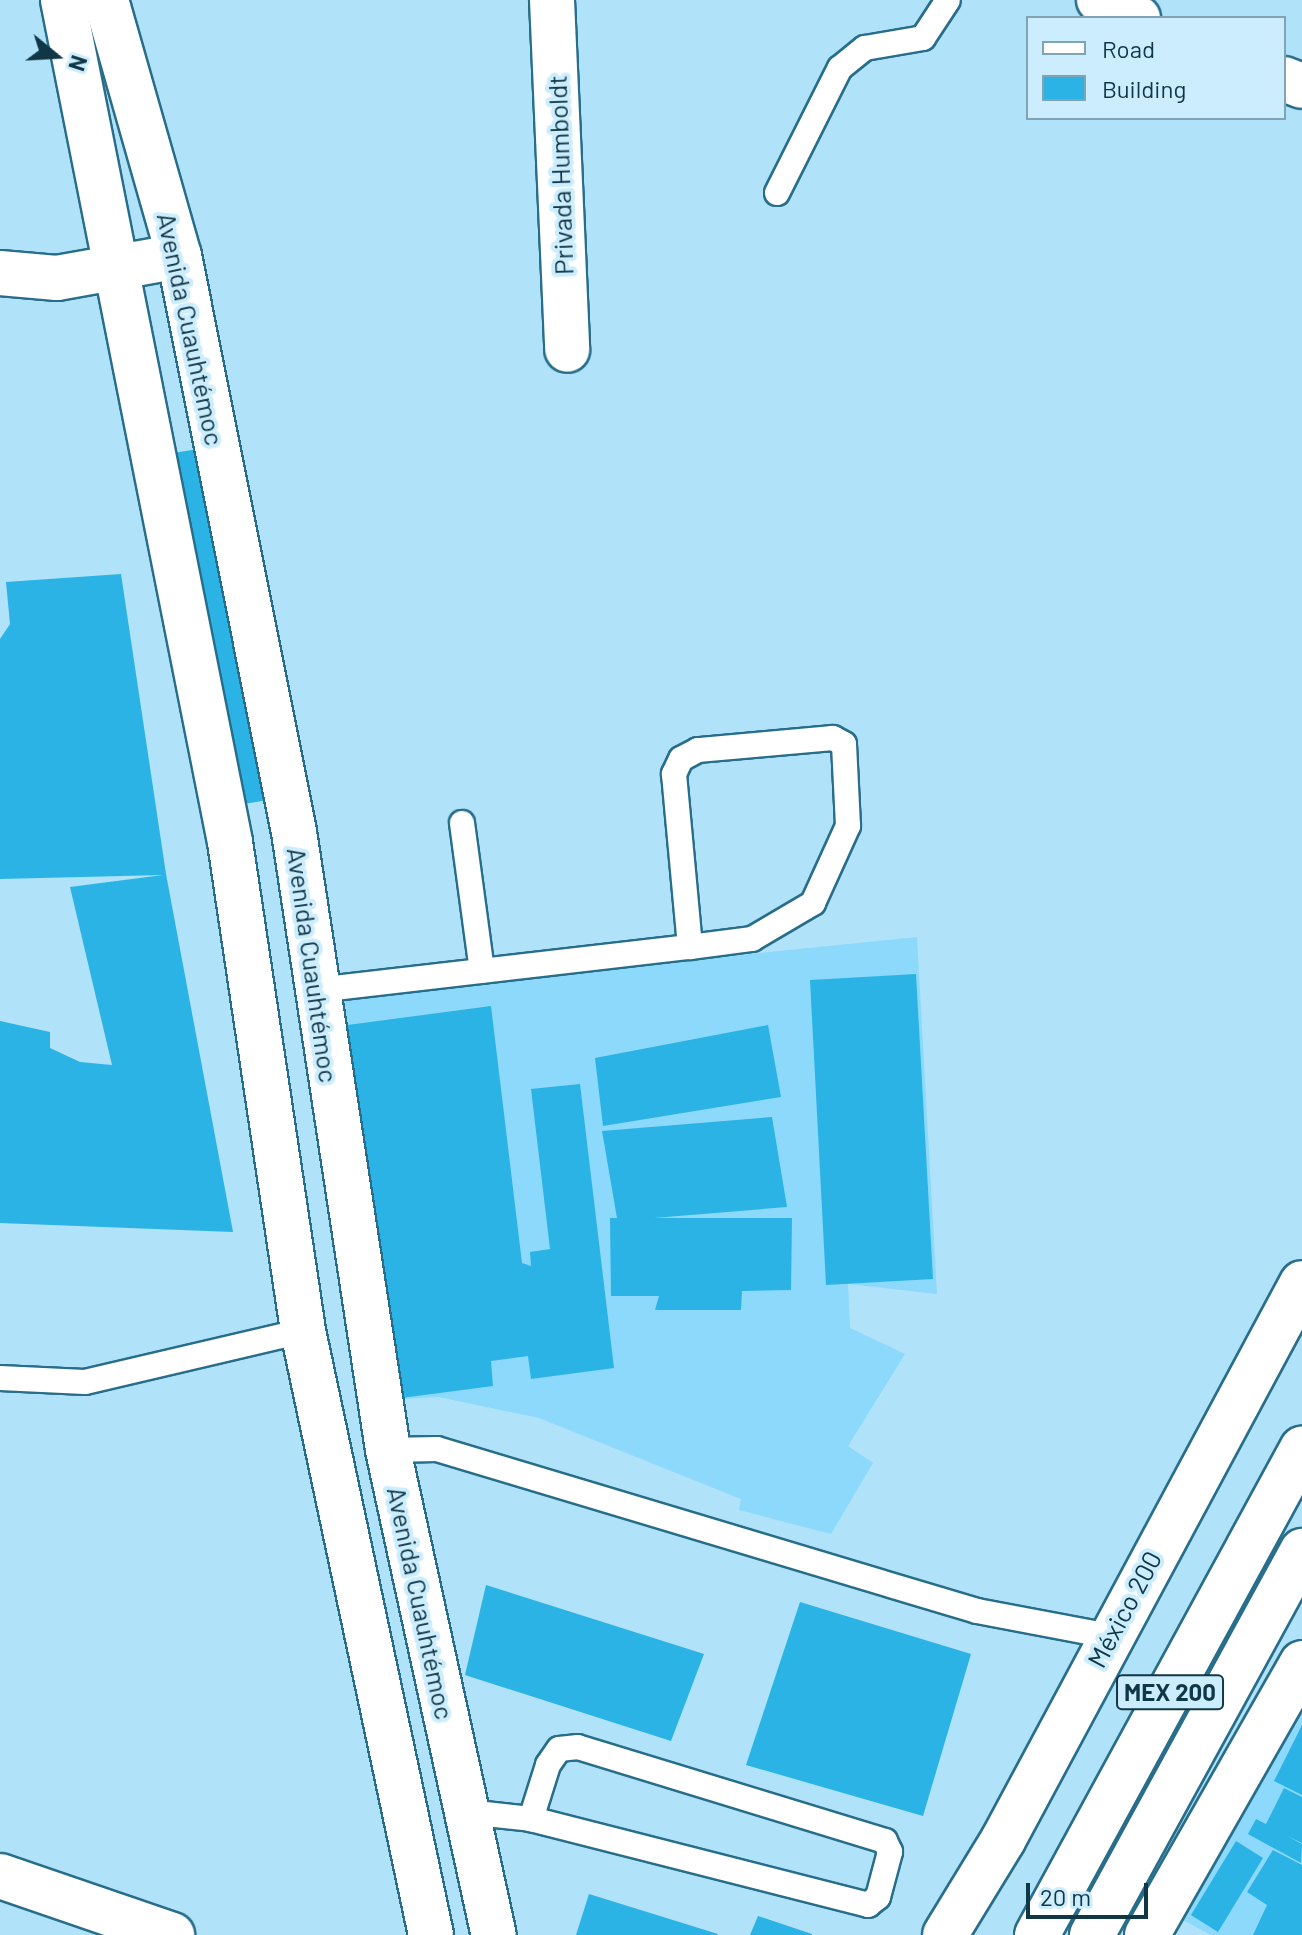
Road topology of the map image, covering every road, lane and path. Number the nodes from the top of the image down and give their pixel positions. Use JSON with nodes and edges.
{"nodes":[{"id":1,"x":63,"y":0,"type":"edge"},
{"id":2,"x":106,"y":0,"type":"edge"},
{"id":3,"x":552,"y":0,"type":"edge"},
{"id":4,"x":948,"y":0,"type":"edge"},
{"id":5,"x":1099,"y":0,"type":"edge"},
{"id":6,"x":1134,"y":16,"type":"edge"},
{"id":7,"x":777,"y":193,"type":"dead end"},
{"id":8,"x":179,"y":256,"type":"junction"},
{"id":9,"x":118,"y":270,"type":"junction"},
{"id":10,"x":0,"y":273,"type":"edge"},
{"id":11,"x":567,"y":350,"type":"dead end"},
{"id":12,"x":462,"y":823,"type":"dead end"},
{"id":13,"x":690,"y":947,"type":"junction"},
{"id":14,"x":482,"y":971,"type":"junction"},
{"id":15,"x":317,"y":990,"type":"junction"},
{"id":16,"x":1302,"y":1283,"type":"edge"},
{"id":17,"x":303,"y":1331,"type":"junction"},
{"id":18,"x":0,"y":1378,"type":"edge"},
{"id":19,"x":1302,"y":1449,"type":"edge"},
{"id":20,"x":388,"y":1450,"type":"junction"},
{"id":21,"x":1302,"y":1551,"type":"edge"},
{"id":22,"x":1109,"y":1636,"type":"junction"},
{"id":23,"x":1302,"y":1663,"type":"edge"},
{"id":24,"x":467,"y":1812,"type":"junction"},
{"id":25,"x":531,"y":1819,"type":"junction"},
{"id":26,"x":0,"y":1876,"type":"edge"},
{"id":27,"x":172,"y":1935,"type":"edge"},
{"id":28,"x":431,"y":1935,"type":"edge"},
{"id":29,"x":494,"y":1935,"type":"edge"},
{"id":30,"x":945,"y":1935,"type":"edge"},
{"id":31,"x":1037,"y":1935,"type":"edge"},
{"id":32,"x":1092,"y":1935,"type":"edge"},
{"id":33,"x":1147,"y":1935,"type":"edge"}],
"edges":[{"from":1,"to":9,"type":"main road"},
{"from":2,"to":8,"type":"main road","name":"Avenida Cuauhtémoc"},
{"from":3,"to":11,"type":"main road","name":"Privada Humboldt"},
{"from":4,"to":7,"type":"lane"},
{"from":5,"to":6,"type":"main road"},
{"from":8,"to":9,"type":"main road"},
{"from":8,"to":15,"type":"main road","name":"Avenida Cuauhtémoc"},
{"from":9,"to":10,"type":"main road"},
{"from":9,"to":17,"type":"main road"},
{"from":12,"to":14,"type":"lane"},
{"from":13,"to":13,"type":"lane"},
{"from":13,"to":14,"type":"lane"},
{"from":14,"to":15,"type":"lane"},
{"from":15,"to":20,"type":"main road","name":"Avenida Cuauhtémoc"},
{"from":16,"to":22,"type":"main road","name":"México 200"},
{"from":17,"to":18,"type":"lane"},
{"from":17,"to":28,"type":"main road"},
{"from":19,"to":31,"type":"main road","number":"MEX 200"},
{"from":20,"to":22,"type":"lane"},
{"from":20,"to":24,"type":"main road","name":"Avenida Cuauhtémoc"},
{"from":21,"to":32,"type":"main road","number":"MEX 200"},
{"from":22,"to":30,"type":"main road","name":"México 200"},
{"from":23,"to":33,"type":"main road"},
{"from":24,"to":25,"type":"lane"},
{"from":24,"to":29,"type":"main road","name":"Avenida Cuauhtémoc"},
{"from":25,"to":25,"type":"lane"},
{"from":26,"to":27,"type":"main road"}]}
